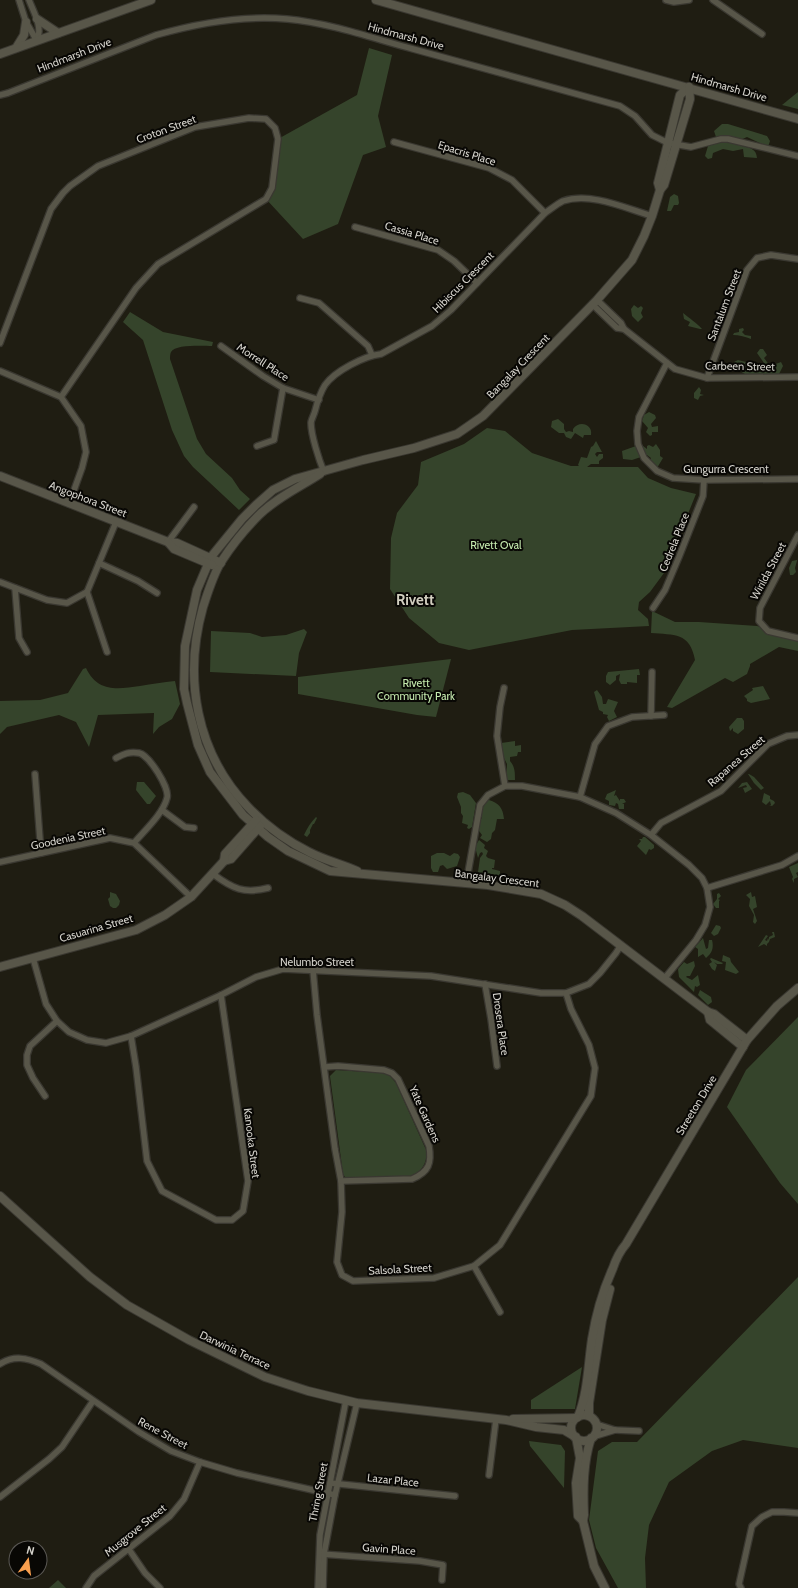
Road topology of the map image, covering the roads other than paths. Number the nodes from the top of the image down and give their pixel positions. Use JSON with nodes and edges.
{"nodes":[{"id":1,"x":19,"y":0,"type":"edge"},
{"id":2,"x":29,"y":0,"type":"edge"},
{"id":3,"x":151,"y":0,"type":"edge"},
{"id":4,"x":376,"y":0,"type":"edge"},
{"id":5,"x":666,"y":0,"type":"edge"},
{"id":6,"x":689,"y":0,"type":"edge"},
{"id":7,"x":713,"y":0,"type":"edge"},
{"id":8,"x":37,"y":19,"type":"junction"},
{"id":9,"x":26,"y":22,"type":"junction"},
{"id":10,"x":58,"y":33,"type":"junction"},
{"id":11,"x":762,"y":34,"type":"dead end"},
{"id":12,"x":37,"y":41,"type":"junction"},
{"id":13,"x":16,"y":48,"type":"junction"},
{"id":14,"x":0,"y":54,"type":"edge"},
{"id":15,"x":689,"y":87,"type":"junction"},
{"id":16,"x":0,"y":95,"type":"edge"},
{"id":17,"x":798,"y":118,"type":"edge"},
{"id":18,"x":394,"y":142,"type":"dead end"},
{"id":19,"x":672,"y":144,"type":"junction"},
{"id":20,"x":798,"y":156,"type":"edge"},
{"id":21,"x":545,"y":213,"type":"junction"},
{"id":22,"x":652,"y":216,"type":"junction"},
{"id":23,"x":355,"y":227,"type":"dead end"},
{"id":24,"x":798,"y":259,"type":"edge"},
{"id":25,"x":477,"y":283,"type":"junction"},
{"id":26,"x":300,"y":298,"type":"dead end"},
{"id":27,"x":594,"y":302,"type":"junction"},
{"id":28,"x":0,"y":343,"type":"edge"},
{"id":29,"x":221,"y":346,"type":"dead end"},
{"id":30,"x":372,"y":355,"type":"junction"},
{"id":31,"x":667,"y":362,"type":"junction"},
{"id":32,"x":0,"y":370,"type":"edge"},
{"id":33,"x":798,"y":377,"type":"edge"},
{"id":34,"x":707,"y":378,"type":"junction"},
{"id":35,"x":283,"y":388,"type":"junction"},
{"id":36,"x":61,"y":397,"type":"junction"},
{"id":37,"x":319,"y":400,"type":"junction"},
{"id":38,"x":256,"y":446,"type":"dead end"},
{"id":39,"x":324,"y":472,"type":"junction"},
{"id":40,"x":0,"y":476,"type":"edge"},
{"id":41,"x":798,"y":479,"type":"edge"},
{"id":42,"x":704,"y":480,"type":"junction"},
{"id":43,"x":69,"y":504,"type":"junction"},
{"id":44,"x":194,"y":507,"type":"dead end"},
{"id":45,"x":116,"y":522,"type":"junction"},
{"id":46,"x":798,"y":535,"type":"edge"},
{"id":47,"x":168,"y":542,"type":"junction"},
{"id":48,"x":210,"y":560,"type":"junction"},
{"id":49,"x":99,"y":563,"type":"junction"},
{"id":50,"x":220,"y":566,"type":"junction"},
{"id":51,"x":0,"y":582,"type":"edge"},
{"id":52,"x":15,"y":588,"type":"junction"},
{"id":53,"x":87,"y":592,"type":"junction"},
{"id":54,"x":157,"y":593,"type":"dead end"},
{"id":55,"x":653,"y":608,"type":"dead end"},
{"id":56,"x":798,"y":638,"type":"edge"},
{"id":57,"x":27,"y":652,"type":"dead end"},
{"id":58,"x":108,"y":652,"type":"dead end"},
{"id":59,"x":652,"y":672,"type":"dead end"},
{"id":60,"x":504,"y":688,"type":"dead end"},
{"id":61,"x":664,"y":715,"type":"dead end"},
{"id":62,"x":651,"y":716,"type":"junction"},
{"id":63,"x":798,"y":735,"type":"edge"},
{"id":64,"x":116,"y":758,"type":"dead end"},
{"id":65,"x":35,"y":774,"type":"dead end"},
{"id":66,"x":505,"y":786,"type":"junction"},
{"id":67,"x":580,"y":797,"type":"junction"},
{"id":68,"x":162,"y":810,"type":"junction"},
{"id":69,"x":262,"y":819,"type":"junction"},
{"id":70,"x":255,"y":826,"type":"junction"},
{"id":71,"x":194,"y":828,"type":"dead end"},
{"id":72,"x":652,"y":835,"type":"junction"},
{"id":73,"x":134,"y":844,"type":"junction"},
{"id":74,"x":41,"y":853,"type":"junction"},
{"id":75,"x":798,"y":856,"type":"edge"},
{"id":76,"x":0,"y":862,"type":"edge"},
{"id":77,"x":213,"y":874,"type":"junction"},
{"id":78,"x":366,"y":874,"type":"junction"},
{"id":79,"x":466,"y":884,"type":"junction"},
{"id":80,"x":268,"y":888,"type":"dead end"},
{"id":81,"x":707,"y":888,"type":"junction"},
{"id":82,"x":191,"y":897,"type":"junction"},
{"id":83,"x":621,"y":945,"type":"junction"},
{"id":84,"x":33,"y":958,"type":"junction"},
{"id":85,"x":0,"y":967,"type":"edge"},
{"id":86,"x":313,"y":970,"type":"junction"},
{"id":87,"x":664,"y":979,"type":"junction"},
{"id":88,"x":485,"y":984,"type":"junction"},
{"id":89,"x":798,"y":988,"type":"edge"},
{"id":90,"x":566,"y":993,"type":"junction"},
{"id":91,"x":220,"y":995,"type":"junction"},
{"id":92,"x":57,"y":1021,"type":"junction"},
{"id":93,"x":131,"y":1036,"type":"junction"},
{"id":94,"x":745,"y":1044,"type":"junction"},
{"id":95,"x":497,"y":1066,"type":"dead end"},
{"id":96,"x":325,"y":1067,"type":"junction"},
{"id":97,"x":46,"y":1096,"type":"dead end"},
{"id":98,"x":341,"y":1181,"type":"junction"},
{"id":99,"x":0,"y":1196,"type":"edge"},
{"id":100,"x":626,"y":1244,"type":"junction"},
{"id":101,"x":474,"y":1266,"type":"junction"},
{"id":102,"x":500,"y":1312,"type":"dead end"},
{"id":103,"x":0,"y":1364,"type":"edge"},
{"id":104,"x":346,"y":1400,"type":"junction"},
{"id":105,"x":93,"y":1401,"type":"junction"},
{"id":106,"x":357,"y":1403,"type":"junction"},
{"id":107,"x":589,"y":1416,"type":"junction"},
{"id":108,"x":577,"y":1417,"type":"junction"},
{"id":109,"x":496,"y":1419,"type":"junction"},
{"id":110,"x":506,"y":1420,"type":"junction"},
{"id":111,"x":596,"y":1424,"type":"junction"},
{"id":112,"x":615,"y":1430,"type":"junction"},
{"id":113,"x":639,"y":1431,"type":"dead end"},
{"id":114,"x":575,"y":1437,"type":"junction"},
{"id":115,"x":592,"y":1438,"type":"junction"},
{"id":116,"x":200,"y":1462,"type":"junction"},
{"id":117,"x":489,"y":1475,"type":"dead end"},
{"id":118,"x":330,"y":1483,"type":"junction"},
{"id":119,"x":338,"y":1484,"type":"junction"},
{"id":120,"x":328,"y":1493,"type":"junction"},
{"id":121,"x":335,"y":1495,"type":"junction"},
{"id":122,"x":455,"y":1496,"type":"dead end"},
{"id":123,"x":0,"y":1497,"type":"edge"},
{"id":124,"x":798,"y":1513,"type":"edge"},
{"id":125,"x":583,"y":1521,"type":"junction"},
{"id":126,"x":128,"y":1548,"type":"junction"},
{"id":127,"x":321,"y":1554,"type":"junction"},
{"id":128,"x":442,"y":1580,"type":"dead end"},
{"id":129,"x":86,"y":1588,"type":"edge"},
{"id":130,"x":160,"y":1588,"type":"edge"},
{"id":131,"x":318,"y":1588,"type":"edge"},
{"id":132,"x":323,"y":1588,"type":"edge"},
{"id":133,"x":605,"y":1588,"type":"edge"},
{"id":134,"x":741,"y":1588,"type":"edge"}],
"edges":[{"from":1,"to":9,"type":"street"},
{"from":2,"to":8,"type":"street"},
{"from":3,"to":10,"type":"street"},
{"from":4,"to":15,"type":"street","name":"Hindmarsh Drive"},
{"from":5,"to":6,"type":"street"},
{"from":7,"to":11,"type":"street"},
{"from":8,"to":10,"type":"street"},
{"from":8,"to":12,"type":"street"},
{"from":9,"to":12,"type":"street"},
{"from":9,"to":13,"type":"street"},
{"from":10,"to":12,"type":"street"},
{"from":12,"to":13,"type":"street"},
{"from":13,"to":14,"type":"street"},
{"from":15,"to":17,"type":"street","name":"Hindmarsh Drive"},
{"from":15,"to":19,"type":"street","name":"Bangalay Crescent"},
{"from":16,"to":19,"type":"street","name":"Hindmarsh Drive"},
{"from":18,"to":21,"type":"street","name":"Epacris Place"},
{"from":19,"to":20,"type":"street","name":"Hindmarsh Drive"},
{"from":19,"to":22,"type":"street","name":"Bangalay Crescent"},
{"from":21,"to":22,"type":"street","name":"Hibiscus Crescent"},
{"from":21,"to":25,"type":"street","name":"Hibiscus Crescent"},
{"from":22,"to":27,"type":"street","name":"Bangalay Crescent"},
{"from":23,"to":25,"type":"street","name":"Cassia Place"},
{"from":24,"to":34,"type":"street","name":"Santalum Street"},
{"from":25,"to":30,"type":"street","name":"Hibiscus Crescent"},
{"from":26,"to":30,"type":"street"},
{"from":27,"to":31,"type":"street","name":"Carbeen Street"},
{"from":27,"to":39,"type":"street","name":"Bangalay Crescent"},
{"from":28,"to":36,"type":"street","name":"Croton Street"},
{"from":29,"to":35,"type":"street","name":"Morrell Place"},
{"from":30,"to":37,"type":"street","name":"Hibiscus Crescent"},
{"from":31,"to":34,"type":"street","name":"Carbeen Street"},
{"from":31,"to":42,"type":"street","name":"Gungurra Crescent"},
{"from":32,"to":36,"type":"street"},
{"from":33,"to":34,"type":"street","name":"Carbeen Street"},
{"from":35,"to":37,"type":"street","name":"Morrell Place"},
{"from":35,"to":38,"type":"street"},
{"from":36,"to":43,"type":"street"},
{"from":37,"to":39,"type":"street","name":"Hibiscus Crescent"},
{"from":39,"to":48,"type":"street","name":"Bangalay Crescent"},
{"from":39,"to":50,"type":"street","name":"Bangalay Crescent"},
{"from":40,"to":43,"type":"street","name":"Angophora Street"},
{"from":41,"to":42,"type":"street","name":"Gungurra Crescent"},
{"from":42,"to":55,"type":"street","name":"Cedrela Place"},
{"from":43,"to":45,"type":"street","name":"Angophora Street"},
{"from":44,"to":47,"type":"street"},
{"from":45,"to":47,"type":"street","name":"Angophora Street"},
{"from":45,"to":49,"type":"street"},
{"from":46,"to":56,"type":"street","name":"Wirilda Street"},
{"from":47,"to":48,"type":"street","name":"Angophora Street"},
{"from":48,"to":50,"type":"street","name":"Angophora Street"},
{"from":48,"to":70,"type":"street","name":"Bangalay Crescent"},
{"from":49,"to":53,"type":"street"},
{"from":49,"to":54,"type":"street"},
{"from":50,"to":69,"type":"street","name":"Bangalay Crescent"},
{"from":51,"to":52,"type":"street"},
{"from":52,"to":53,"type":"street"},
{"from":52,"to":57,"type":"street"},
{"from":53,"to":58,"type":"street"},
{"from":59,"to":62,"type":"street"},
{"from":60,"to":66,"type":"street"},
{"from":61,"to":62,"type":"street"},
{"from":62,"to":67,"type":"street"},
{"from":63,"to":72,"type":"street","name":"Rapanea Street"},
{"from":64,"to":68,"type":"street"},
{"from":65,"to":74,"type":"street"},
{"from":66,"to":67,"type":"street"},
{"from":66,"to":79,"type":"street"},
{"from":67,"to":72,"type":"street"},
{"from":68,"to":71,"type":"street"},
{"from":68,"to":73,"type":"street"},
{"from":69,"to":70,"type":"street","name":"Casuarina Street"},
{"from":69,"to":78,"type":"street","name":"Bangalay Crescent"},
{"from":70,"to":77,"type":"street","name":"Casuarina Street"},
{"from":70,"to":78,"type":"street","name":"Bangalay Crescent"},
{"from":72,"to":81,"type":"street"},
{"from":73,"to":74,"type":"street","name":"Goodenia Street"},
{"from":73,"to":82,"type":"street","name":"Goodenia Street"},
{"from":74,"to":76,"type":"street","name":"Goodenia Street"},
{"from":75,"to":81,"type":"street"},
{"from":77,"to":80,"type":"street"},
{"from":77,"to":82,"type":"street","name":"Casuarina Street"},
{"from":78,"to":79,"type":"street","name":"Bangalay Crescent"},
{"from":79,"to":83,"type":"street","name":"Bangalay Crescent"},
{"from":81,"to":87,"type":"street"},
{"from":82,"to":84,"type":"street","name":"Casuarina Street"},
{"from":83,"to":87,"type":"street","name":"Bangalay Crescent"},
{"from":83,"to":90,"type":"street","name":"Nelumbo Street"},
{"from":84,"to":85,"type":"street","name":"Casuarina Street"},
{"from":84,"to":92,"type":"street","name":"Nelumbo Street"},
{"from":86,"to":88,"type":"street","name":"Nelumbo Street"},
{"from":86,"to":91,"type":"street","name":"Nelumbo Street"},
{"from":86,"to":96,"type":"street","name":"Salsola Street"},
{"from":87,"to":94,"type":"street","name":"Bangalay Crescent"},
{"from":88,"to":90,"type":"street","name":"Nelumbo Street"},
{"from":88,"to":95,"type":"street","name":"Drosera Place"},
{"from":89,"to":94,"type":"street","name":"Streeton Drive"},
{"from":90,"to":101,"type":"street","name":"Salsola Street"},
{"from":91,"to":93,"type":"street","name":"Nelumbo Street"},
{"from":91,"to":93,"type":"street","name":"Kanooka Street"},
{"from":92,"to":93,"type":"street","name":"Nelumbo Street"},
{"from":92,"to":97,"type":"street"},
{"from":94,"to":100,"type":"street","name":"Streeton Drive"},
{"from":96,"to":98,"type":"street","name":"Salsola Street"},
{"from":96,"to":98,"type":"street","name":"Yate Gardens"},
{"from":98,"to":101,"type":"street","name":"Salsola Street"},
{"from":99,"to":104,"type":"street","name":"Darwinia Terrace"},
{"from":100,"to":107,"type":"street","name":"Streeton Drive"},
{"from":100,"to":108,"type":"street","name":"Streeton Drive"},
{"from":101,"to":102,"type":"street"},
{"from":103,"to":105,"type":"street","name":"Rene Street"},
{"from":104,"to":106,"type":"street","name":"Darwinia Terrace"},
{"from":104,"to":118,"type":"street","name":"Thring Street"},
{"from":105,"to":116,"type":"street","name":"Rene Street"},
{"from":105,"to":123,"type":"street"},
{"from":106,"to":109,"type":"street","name":"Darwinia Terrace"},
{"from":106,"to":119,"type":"street","name":"Thring Street"},
{"from":107,"to":108,"type":"street"},
{"from":107,"to":111,"type":"street"},
{"from":108,"to":110,"type":"street","name":"Darwinia Terrace"},
{"from":108,"to":114,"type":"street"},
{"from":109,"to":110,"type":"street","name":"Darwinia Terrace"},
{"from":109,"to":117,"type":"street"},
{"from":110,"to":114,"type":"street","name":"Darwinia Terrace"},
{"from":111,"to":112,"type":"street"},
{"from":111,"to":115,"type":"street"},
{"from":112,"to":113,"type":"street"},
{"from":112,"to":115,"type":"street"},
{"from":114,"to":115,"type":"street"},
{"from":114,"to":125,"type":"street"},
{"from":115,"to":125,"type":"street"},
{"from":116,"to":120,"type":"street","name":"Rene Street"},
{"from":116,"to":126,"type":"street","name":"Musgrove Street"},
{"from":118,"to":119,"type":"street","name":"Lazar Place"},
{"from":118,"to":120,"type":"street","name":"Thring Street"},
{"from":119,"to":121,"type":"street","name":"Thring Street"},
{"from":119,"to":122,"type":"street","name":"Lazar Place"},
{"from":120,"to":121,"type":"street","name":"Rene Street"},
{"from":120,"to":127,"type":"street","name":"Thring Street"},
{"from":121,"to":127,"type":"street","name":"Thring Street"},
{"from":124,"to":134,"type":"street"},
{"from":125,"to":133,"type":"street"},
{"from":126,"to":129,"type":"street","name":"Musgrove Street"},
{"from":126,"to":130,"type":"street"},
{"from":127,"to":128,"type":"street","name":"Gavin Place"},
{"from":127,"to":131,"type":"street","name":"Thring Street"},
{"from":127,"to":132,"type":"street","name":"Thring Street"}]}
